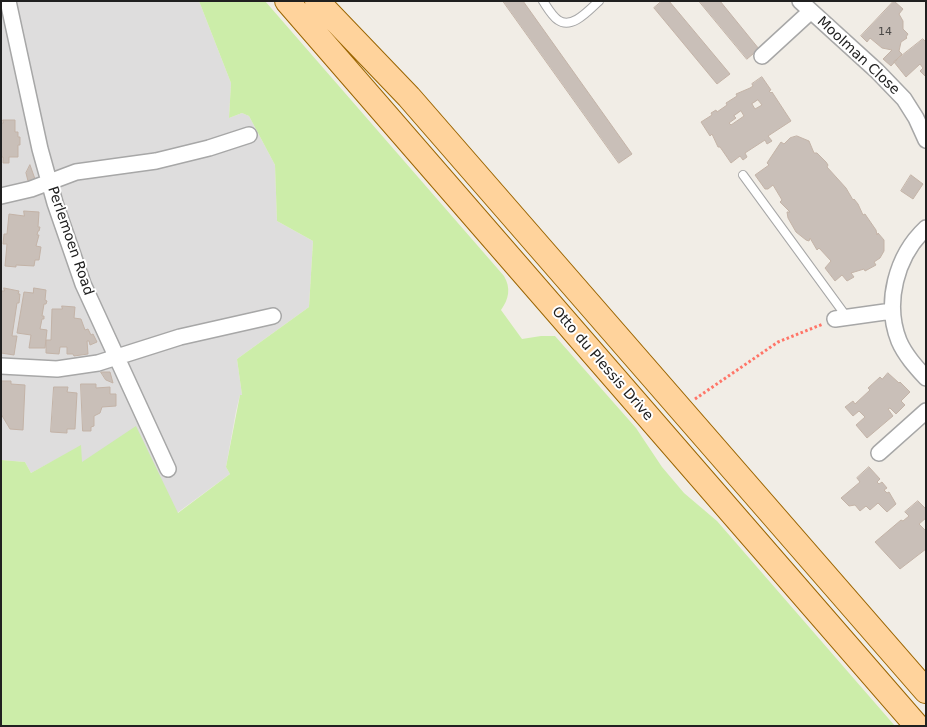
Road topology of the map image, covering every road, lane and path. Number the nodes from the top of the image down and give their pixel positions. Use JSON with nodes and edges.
{"nodes":[{"id":1,"x":8,"y":1,"type":"edge"},
{"id":2,"x":288,"y":1,"type":"edge"},
{"id":3,"x":317,"y":1,"type":"edge"},
{"id":4,"x":543,"y":1,"type":"edge"},
{"id":5,"x":594,"y":3,"type":"edge"},
{"id":6,"x":806,"y":6,"type":"edge"},
{"id":7,"x":6,"y":22,"type":"edge"},
{"id":8,"x":762,"y":56,"type":"dead end"},
{"id":9,"x":249,"y":135,"type":"dead end"},
{"id":10,"x":926,"y":140,"type":"edge"},
{"id":11,"x":743,"y":175,"type":"dead end"},
{"id":12,"x":49,"y":182,"type":"junction"},
{"id":13,"x":1,"y":196,"type":"edge"},
{"id":14,"x":926,"y":228,"type":"edge"},
{"id":15,"x":569,"y":281,"type":"junction"},
{"id":16,"x":546,"y":300,"type":"junction"},
{"id":17,"x":892,"y":311,"type":"junction"},
{"id":18,"x":273,"y":316,"type":"dead end"},
{"id":19,"x":840,"y":318,"type":"junction"},
{"id":20,"x":116,"y":357,"type":"junction"},
{"id":21,"x":1,"y":366,"type":"edge"},
{"id":22,"x":926,"y":378,"type":"edge"},
{"id":23,"x":695,"y":400,"type":"dead end"},
{"id":24,"x":926,"y":411,"type":"edge"},
{"id":25,"x":879,"y":453,"type":"dead end"},
{"id":26,"x":168,"y":469,"type":"dead end"},
{"id":27,"x":923,"y":688,"type":"edge"},
{"id":28,"x":898,"y":703,"type":"junction"},
{"id":29,"x":917,"y":726,"type":"edge"}],
"edges":[{"from":1,"to":7,"type":"street","name":"Perlemoen Road"},
{"from":2,"to":16,"type":"main road","name":"Otto du Plessis Drive"},
{"from":3,"to":15,"type":"main road"},
{"from":4,"to":5,"type":"lane"},
{"from":6,"to":8,"type":"street"},
{"from":6,"to":10,"type":"street","name":"Moolman Close"},
{"from":7,"to":12,"type":"street","name":"Perlemoen Road"},
{"from":9,"to":12,"type":"street"},
{"from":11,"to":19,"type":"lane"},
{"from":12,"to":13,"type":"street"},
{"from":12,"to":20,"type":"street","name":"Perlemoen Road"},
{"from":14,"to":17,"type":"street"},
{"from":15,"to":16,"type":"main road"},
{"from":15,"to":27,"type":"main road"},
{"from":16,"to":28,"type":"main road","name":"Otto du Plessis Drive"},
{"from":17,"to":19,"type":"street"},
{"from":17,"to":22,"type":"street"},
{"from":18,"to":20,"type":"street"},
{"from":19,"to":23,"type":"path"},
{"from":20,"to":21,"type":"street"},
{"from":20,"to":26,"type":"street","name":"Perlemoen Road"},
{"from":24,"to":25,"type":"street"},
{"from":27,"to":28,"type":"main road"},
{"from":28,"to":29,"type":"main road","name":"Otto du Plessis Drive"}]}
